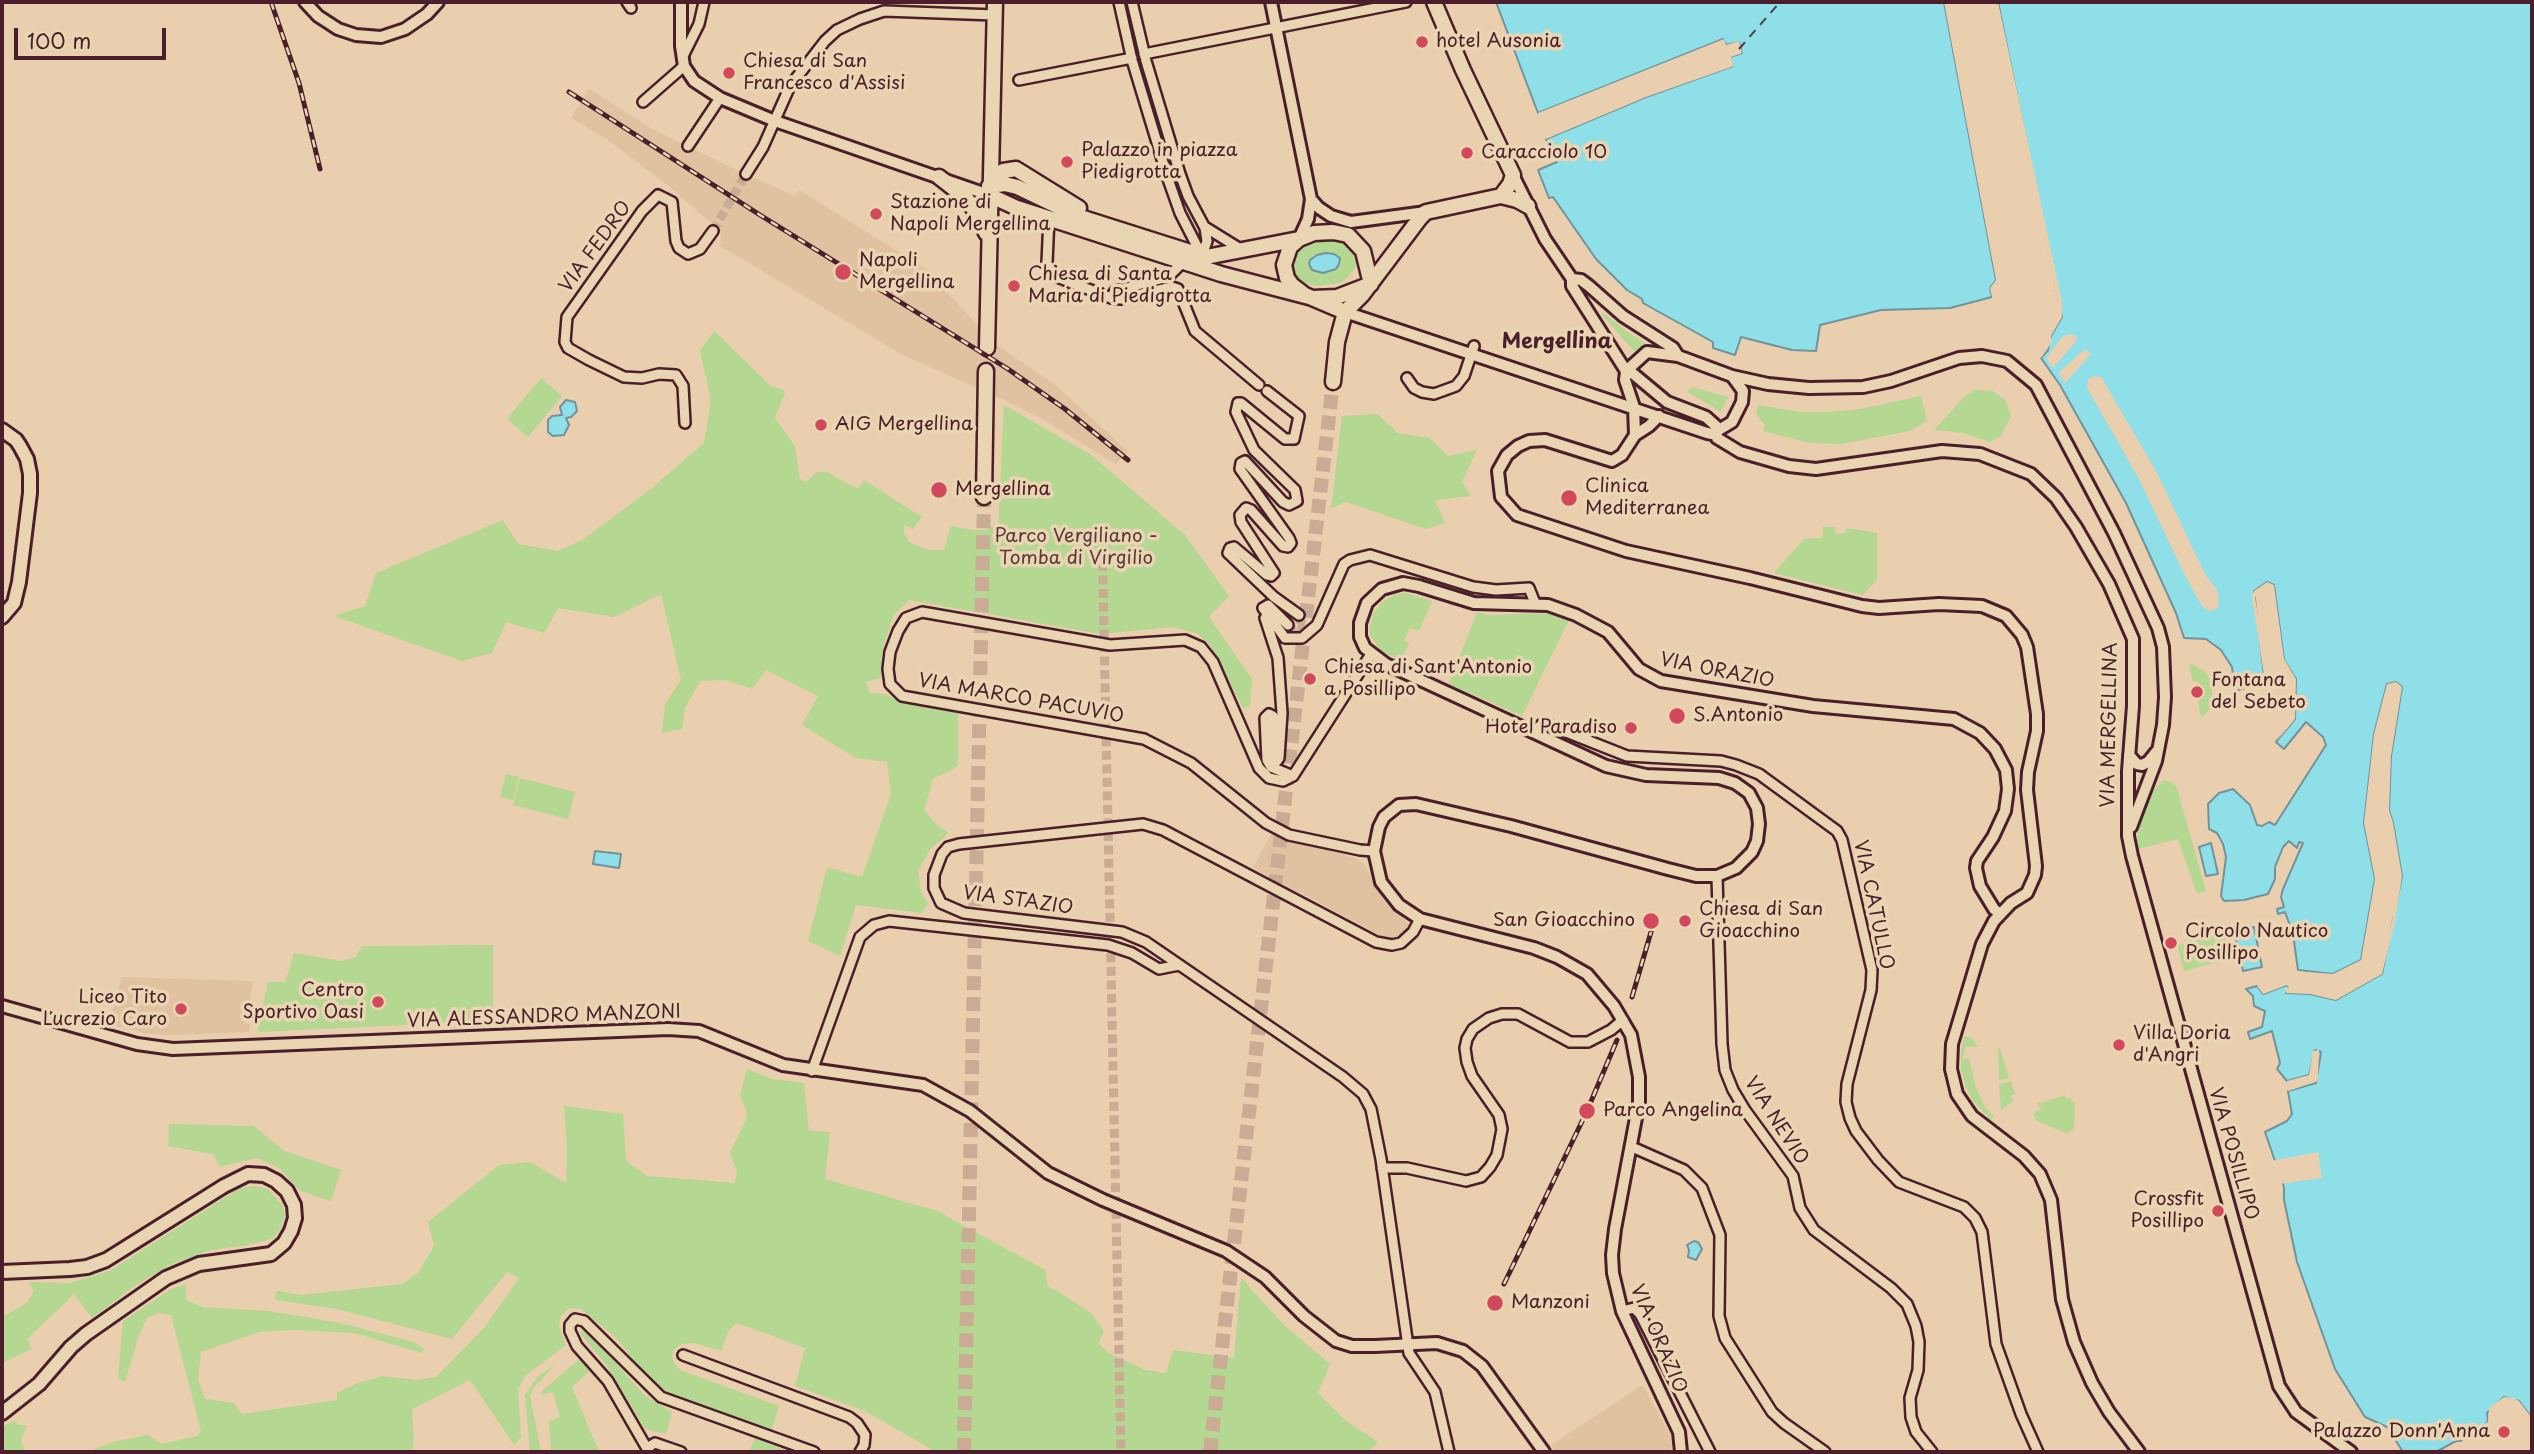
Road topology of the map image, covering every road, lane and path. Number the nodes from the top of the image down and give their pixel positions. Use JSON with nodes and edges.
{"nodes":[{"id":1,"x":305,"y":2,"type":"edge"},
{"id":2,"x":438,"y":2,"type":"edge"},
{"id":3,"x":681,"y":2,"type":"edge"},
{"id":4,"x":704,"y":2,"type":"edge"},
{"id":5,"x":1119,"y":2,"type":"edge"},
{"id":6,"x":1132,"y":2,"type":"edge"},
{"id":7,"x":1271,"y":2,"type":"edge"},
{"id":8,"x":1406,"y":2,"type":"edge"},
{"id":9,"x":1434,"y":2,"type":"edge"},
{"id":10,"x":995,"y":8,"type":"edge"},
{"id":11,"x":1276,"y":27,"type":"junction"},
{"id":12,"x":1144,"y":54,"type":"junction"},
{"id":13,"x":1132,"y":58,"type":"junction"},
{"id":14,"x":684,"y":61,"type":"junction"},
{"id":15,"x":1019,"y":80,"type":"dead end"},
{"id":16,"x":720,"y":98,"type":"junction"},
{"id":17,"x":643,"y":102,"type":"dead end"},
{"id":18,"x":775,"y":121,"type":"junction"},
{"id":19,"x":688,"y":146,"type":"dead end"},
{"id":20,"x":746,"y":174,"type":"tunnel mouth"},
{"id":21,"x":939,"y":177,"type":"junction"},
{"id":22,"x":1508,"y":185,"type":"junction"},
{"id":23,"x":989,"y":191,"type":"junction"},
{"id":24,"x":1037,"y":195,"type":"junction"},
{"id":25,"x":1311,"y":199,"type":"junction"},
{"id":26,"x":1528,"y":206,"type":"junction"},
{"id":27,"x":1026,"y":211,"type":"junction"},
{"id":28,"x":1426,"y":212,"type":"junction"},
{"id":29,"x":1049,"y":217,"type":"junction"},
{"id":30,"x":1205,"y":227,"type":"junction"},
{"id":31,"x":1116,"y":229,"type":"junction"},
{"id":32,"x":713,"y":231,"type":"tunnel mouth"},
{"id":33,"x":1299,"y":239,"type":"junction"},
{"id":34,"x":990,"y":247,"type":"junction"},
{"id":35,"x":1242,"y":251,"type":"junction"},
{"id":36,"x":1193,"y":259,"type":"junction"},
{"id":37,"x":1365,"y":260,"type":"junction"},
{"id":38,"x":1572,"y":279,"type":"junction"},
{"id":39,"x":1371,"y":284,"type":"junction"},
{"id":40,"x":1346,"y":293,"type":"junction"},
{"id":41,"x":1111,"y":298,"type":"junction"},
{"id":42,"x":1313,"y":298,"type":"junction"},
{"id":43,"x":1345,"y":312,"type":"junction"},
{"id":44,"x":987,"y":348,"type":"dead end"},
{"id":45,"x":1473,"y":351,"type":"junction"},
{"id":46,"x":1678,"y":356,"type":"junction"},
{"id":47,"x":986,"y":371,"type":"dead end"},
{"id":48,"x":1626,"y":371,"type":"junction"},
{"id":49,"x":1732,"y":376,"type":"junction"},
{"id":50,"x":1407,"y":378,"type":"dead end"},
{"id":51,"x":1333,"y":382,"type":"tunnel mouth"},
{"id":52,"x":1634,"y":407,"type":"junction"},
{"id":53,"x":1659,"y":416,"type":"junction"},
{"id":54,"x":685,"y":423,"type":"dead end"},
{"id":55,"x":2,"y":430,"type":"edge"},
{"id":56,"x":1716,"y":431,"type":"junction"},
{"id":57,"x":1635,"y":435,"type":"junction"},
{"id":58,"x":984,"y":496,"type":"tunnel mouth"},
{"id":59,"x":1535,"y":603,"type":"junction"},
{"id":60,"x":1263,"y":608,"type":"junction"},
{"id":61,"x":1299,"y":615,"type":"dead end"},
{"id":62,"x":2,"y":617,"type":"edge"},
{"id":63,"x":1288,"y":625,"type":"dead end"},
{"id":64,"x":1371,"y":654,"type":"junction"},
{"id":65,"x":1533,"y":733,"type":"junction"},
{"id":66,"x":2158,"y":747,"type":"junction"},
{"id":67,"x":2129,"y":755,"type":"junction"},
{"id":68,"x":1293,"y":776,"type":"junction"},
{"id":69,"x":2128,"y":836,"type":"junction"},
{"id":70,"x":1374,"y":850,"type":"junction"},
{"id":71,"x":1717,"y":876,"type":"junction"},
{"id":72,"x":2000,"y":914,"type":"junction"},
{"id":73,"x":1420,"y":919,"type":"junction"},
{"id":74,"x":1179,"y":965,"type":"junction"},
{"id":75,"x":2,"y":1006,"type":"edge"},
{"id":76,"x":1623,"y":1020,"type":"junction"},
{"id":77,"x":812,"y":1071,"type":"junction"},
{"id":78,"x":1632,"y":1147,"type":"junction"},
{"id":79,"x":1382,"y":1168,"type":"junction"},
{"id":80,"x":2,"y":1272,"type":"edge"},
{"id":81,"x":1622,"y":1311,"type":"junction"},
{"id":82,"x":1408,"y":1343,"type":"junction"},
{"id":83,"x":683,"y":1355,"type":"dead end"},
{"id":84,"x":2,"y":1413,"type":"edge"},
{"id":85,"x":648,"y":1450,"type":"edge"},
{"id":86,"x":681,"y":1452,"type":"edge"},
{"id":87,"x":814,"y":1452,"type":"edge"},
{"id":88,"x":860,"y":1452,"type":"edge"},
{"id":89,"x":1449,"y":1452,"type":"edge"},
{"id":90,"x":1544,"y":1452,"type":"edge"},
{"id":91,"x":1681,"y":1452,"type":"edge"},
{"id":92,"x":1710,"y":1452,"type":"edge"},
{"id":93,"x":1825,"y":1452,"type":"edge"},
{"id":94,"x":1932,"y":1452,"type":"edge"},
{"id":95,"x":2038,"y":1452,"type":"edge"},
{"id":96,"x":2139,"y":1452,"type":"edge"},
{"id":97,"x":2351,"y":1452,"type":"edge"}],
"edges":[{"from":1,"to":2,"type":"street"},
{"from":3,"to":14,"type":"street"},
{"from":4,"to":14,"type":"street"},
{"from":5,"to":13,"type":"street"},
{"from":6,"to":12,"type":"street"},
{"from":7,"to":11,"type":"street"},
{"from":8,"to":11,"type":"street"},
{"from":9,"to":22,"type":"main road"},
{"from":10,"to":18,"type":"street"},
{"from":10,"to":23,"type":"main road"},
{"from":11,"to":12,"type":"street"},
{"from":11,"to":25,"type":"street"},
{"from":12,"to":30,"type":"street"},
{"from":13,"to":15,"type":"street"},
{"from":13,"to":36,"type":"street"},
{"from":14,"to":16,"type":"street"},
{"from":14,"to":17,"type":"street"},
{"from":16,"to":18,"type":"street"},
{"from":16,"to":19,"type":"street"},
{"from":18,"to":20,"type":"street"},
{"from":18,"to":21,"type":"street"},
{"from":21,"to":23,"type":"street"},
{"from":21,"to":34,"type":"main road"},
{"from":22,"to":26,"type":"street"},
{"from":22,"to":26,"type":"main road"},
{"from":22,"to":28,"type":"main road"},
{"from":23,"to":24,"type":"main road"},
{"from":23,"to":27,"type":"main road"},
{"from":23,"to":31,"type":"main road"},
{"from":23,"to":34,"type":"main road"},
{"from":24,"to":27,"type":"main road"},
{"from":24,"to":31,"type":"main road"},
{"from":25,"to":28,"type":"street"},
{"from":25,"to":33,"type":"street"},
{"from":26,"to":38,"type":"street"},
{"from":27,"to":29,"type":"main road"},
{"from":28,"to":39,"type":"main road"},
{"from":29,"to":36,"type":"main road"},
{"from":29,"to":41,"type":"street"},
{"from":30,"to":35,"type":"street"},
{"from":30,"to":36,"type":"street"},
{"from":31,"to":36,"type":"main road"},
{"from":32,"to":54,"type":"street","name":"VIA FEDRO"},
{"from":33,"to":35,"type":"main road"},
{"from":33,"to":37,"type":"main road"},
{"from":33,"to":42,"type":"main road"},
{"from":34,"to":44,"type":"main road"},
{"from":35,"to":36,"type":"main road"},
{"from":36,"to":41,"type":"street"},
{"from":36,"to":42,"type":"main road"},
{"from":37,"to":39,"type":"main road"},
{"from":37,"to":40,"type":"main road"},
{"from":38,"to":46,"type":"street"},
{"from":38,"to":48,"type":"street"},
{"from":39,"to":40,"type":"main road"},
{"from":39,"to":43,"type":"main road"},
{"from":40,"to":42,"type":"main road"},
{"from":41,"to":61,"type":"street"},
{"from":42,"to":43,"type":"main road","name":"VIA MERGELLINA"},
{"from":43,"to":45,"type":"street","name":"VIA MERGELLINA"},
{"from":43,"to":51,"type":"main road"},
{"from":45,"to":50,"type":"street"},
{"from":45,"to":52,"type":"street","name":"VIA MERGELLINA"},
{"from":46,"to":48,"type":"street"},
{"from":46,"to":49,"type":"street"},
{"from":47,"to":58,"type":"main road"},
{"from":48,"to":52,"type":"street"},
{"from":48,"to":56,"type":"street","name":"VIA MERGELLINA"},
{"from":49,"to":56,"type":"street"},
{"from":49,"to":66,"type":"street"},
{"from":52,"to":53,"type":"street","name":"VIA MERGELLINA"},
{"from":52,"to":57,"type":"street"},
{"from":53,"to":56,"type":"street","name":"VIA MERGELLINA"},
{"from":53,"to":57,"type":"street"},
{"from":55,"to":62,"type":"main road"},
{"from":56,"to":67,"type":"street","name":"VIA MERGELLINA"},
{"from":57,"to":72,"type":"street"},
{"from":59,"to":60,"type":"street"},
{"from":59,"to":64,"type":"street","name":"VIA ORAZIO"},
{"from":59,"to":72,"type":"street","name":"VIA ORAZIO"},
{"from":60,"to":63,"type":"street"},
{"from":60,"to":68,"type":"street"},
{"from":64,"to":65,"type":"street"},
{"from":64,"to":68,"type":"street"},
{"from":65,"to":71,"type":"street"},
{"from":65,"to":95,"type":"street","name":"VIA CATULLO"},
{"from":66,"to":67,"type":"street"},
{"from":66,"to":69,"type":"street"},
{"from":67,"to":69,"type":"street","name":"VIA MERGELLINA"},
{"from":68,"to":70,"type":"street","name":"VIA MARCO PACUVIO"},
{"from":69,"to":97,"type":"street","name":"VIA POSILLIPO"},
{"from":70,"to":71,"type":"street"},
{"from":70,"to":73,"type":"street","name":"VIA ORAZIO"},
{"from":71,"to":94,"type":"street","name":"VIA NEVIO"},
{"from":72,"to":96,"type":"street"},
{"from":73,"to":74,"type":"street","name":"VIA STAZIO"},
{"from":73,"to":76,"type":"street","name":"VIA ORAZIO"},
{"from":74,"to":77,"type":"street"},
{"from":74,"to":79,"type":"street","name":"VIA STAZIO"},
{"from":75,"to":77,"type":"street","name":"VIA ALESSANDRO MANZONI"},
{"from":76,"to":78,"type":"street","name":"VIA ORAZIO"},
{"from":76,"to":79,"type":"street"},
{"from":77,"to":82,"type":"street","name":"VIA ALESSANDRO MANZONI"},
{"from":78,"to":81,"type":"street","name":"VIA ORAZIO"},
{"from":78,"to":93,"type":"street"},
{"from":79,"to":82,"type":"street","name":"VIA STAZIO"},
{"from":80,"to":84,"type":"main road"},
{"from":81,"to":91,"type":"street","name":"VIA ORAZIO"},
{"from":81,"to":92,"type":"street"},
{"from":82,"to":89,"type":"street","name":"VIA STAZIO"},
{"from":82,"to":90,"type":"street","name":"VIA ALESSANDRO MANZONI"},
{"from":83,"to":88,"type":"street"},
{"from":85,"to":86,"type":"street"},
{"from":85,"to":87,"type":"street"}]}
